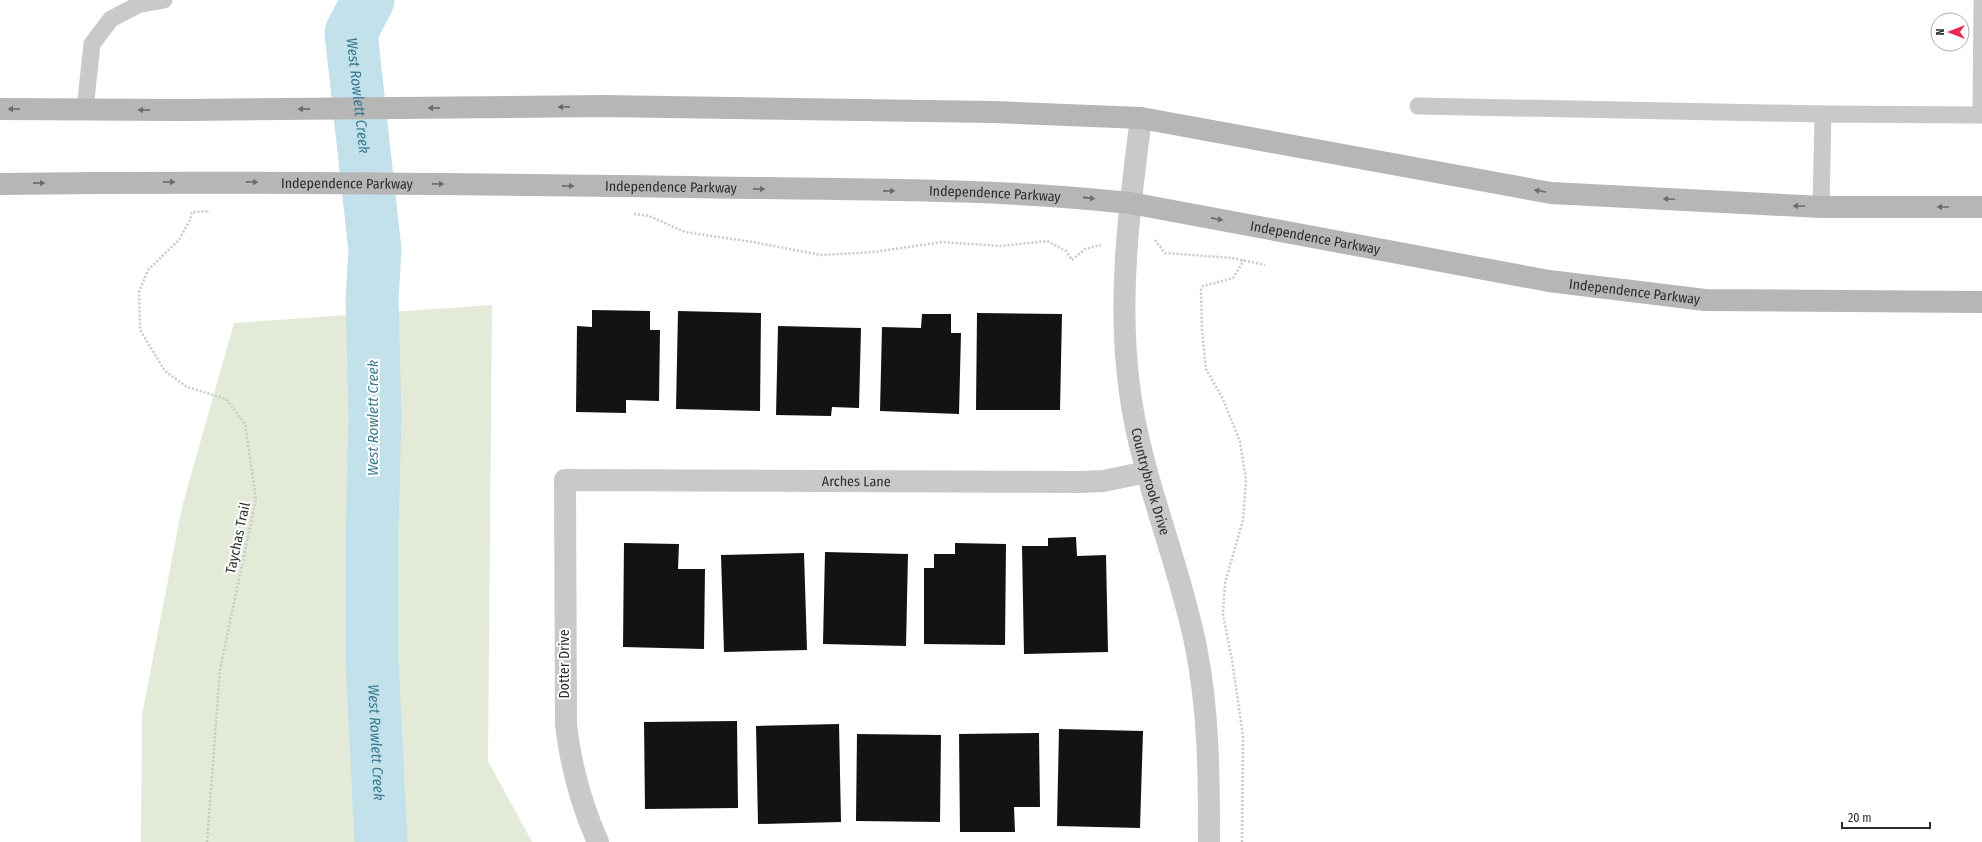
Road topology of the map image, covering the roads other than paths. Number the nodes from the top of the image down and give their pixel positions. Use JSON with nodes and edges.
{"nodes":[{"id":1,"x":164,"y":0,"type":"edge"},
{"id":2,"x":1982,"y":0,"type":"edge"},
{"id":3,"x":1418,"y":106,"type":"dead end"},
{"id":4,"x":0,"y":109,"type":"edge"},
{"id":5,"x":85,"y":110,"type":"junction"},
{"id":6,"x":1823,"y":114,"type":"junction"},
{"id":7,"x":1141,"y":118,"type":"junction"},
{"id":8,"x":0,"y":184,"type":"edge"},
{"id":9,"x":1130,"y":202,"type":"junction"},
{"id":10,"x":1982,"y":207,"type":"edge"},
{"id":11,"x":1821,"y":208,"type":"junction"},
{"id":12,"x":1982,"y":302,"type":"edge"},
{"id":13,"x":1147,"y":472,"type":"junction"},
{"id":14,"x":564,"y":480,"type":"joint"},
{"id":15,"x":598,"y":842,"type":"edge"},
{"id":16,"x":1209,"y":842,"type":"edge"}],
"edges":[{"from":1,"to":5,"type":"lane"},
{"from":2,"to":6,"type":"lane"},
{"from":3,"to":6,"type":"lane"},
{"from":5,"to":4,"type":"main road","one_way":true},
{"from":7,"to":5,"type":"main road","one_way":true},
{"from":6,"to":11,"type":"lane"},
{"from":7,"to":9,"type":"street","name":"Countrybrook Drive"},
{"from":11,"to":7,"type":"main road","one_way":true},
{"from":8,"to":9,"type":"main road","name":"Independence Parkway","one_way":true},
{"from":9,"to":12,"type":"main road","name":"Independence Parkway","one_way":true},
{"from":9,"to":13,"type":"street","name":"Countrybrook Drive"},
{"from":10,"to":11,"type":"main road","one_way":true},
{"from":13,"to":14,"type":"street","name":"Arches Lane"},
{"from":13,"to":16,"type":"street","name":"Countrybrook Drive"},
{"from":14,"to":15,"type":"street","name":"Dotter Drive"}]}
